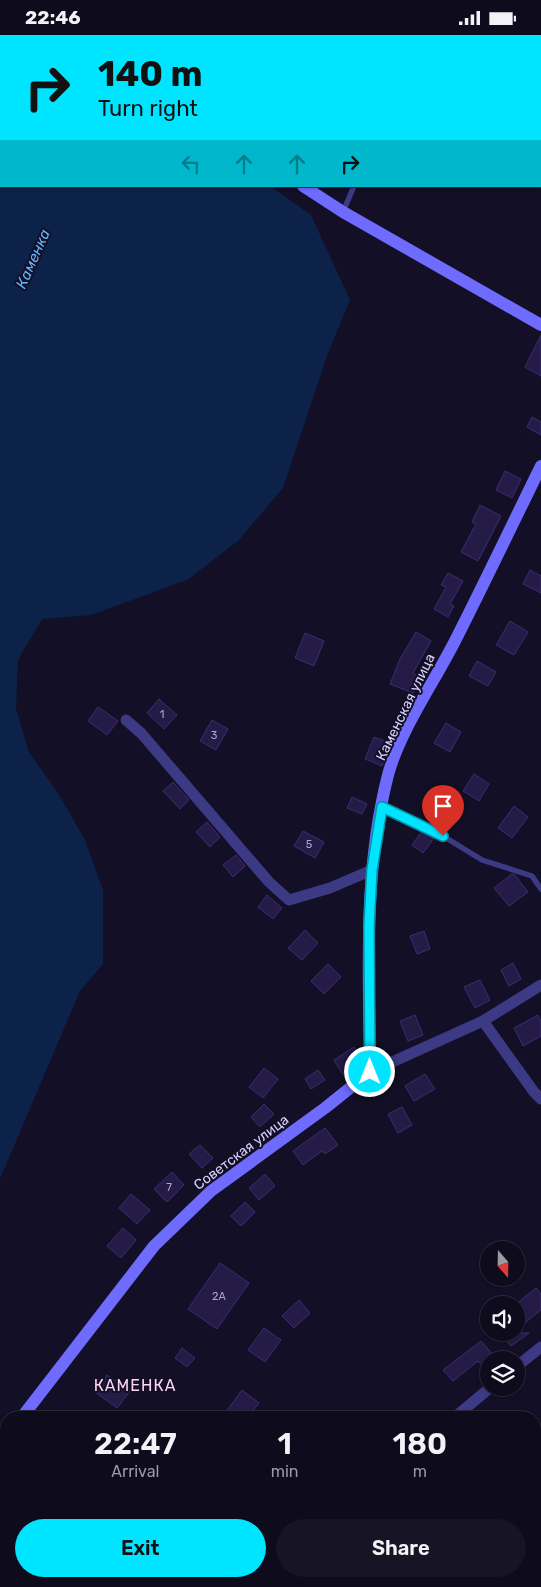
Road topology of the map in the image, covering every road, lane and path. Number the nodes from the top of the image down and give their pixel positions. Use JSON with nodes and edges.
{"nodes":[{"id":1,"x":305,"y":187,"type":"edge"},
{"id":2,"x":354,"y":187,"type":"edge"},
{"id":3,"x":343,"y":212,"type":"junction"},
{"id":4,"x":541,"y":325,"type":"edge"},
{"id":5,"x":541,"y":466,"type":"edge"},
{"id":6,"x":126,"y":720,"type":"dead end"},
{"id":7,"x":382,"y":807,"type":"junction"},
{"id":8,"x":372,"y":870,"type":"junction"},
{"id":9,"x":541,"y":889,"type":"edge"},
{"id":10,"x":541,"y":985,"type":"edge"},
{"id":11,"x":483,"y":1021,"type":"junction"},
{"id":12,"x":370,"y":1072,"type":"junction"},
{"id":13,"x":541,"y":1099,"type":"edge"},
{"id":14,"x":541,"y":1347,"type":"edge"},
{"id":15,"x":525,"y":1360,"type":"edge"},
{"id":16,"x":480,"y":1396,"type":"edge"},
{"id":17,"x":27,"y":1411,"type":"edge"},
{"id":18,"x":461,"y":1411,"type":"edge"}],
"edges":[{"from":1,"to":3,"type":"street"},
{"from":2,"to":3,"type":"lane"},
{"from":3,"to":4,"type":"street"},
{"from":5,"to":7,"type":"street","name":"Каменская улица"},
{"from":6,"to":8,"type":"street"},
{"from":7,"to":8,"type":"street","name":"Каменская улица"},
{"from":7,"to":9,"type":"lane"},
{"from":8,"to":12,"type":"street","name":"Каменская улица"},
{"from":10,"to":11,"type":"street","name":"Советская улица"},
{"from":11,"to":12,"type":"street","name":"Советская улица"},
{"from":11,"to":13,"type":"street"},
{"from":12,"to":17,"type":"street","name":"Советская улица"},
{"from":14,"to":15,"type":"street"},
{"from":16,"to":18,"type":"street"}]}
